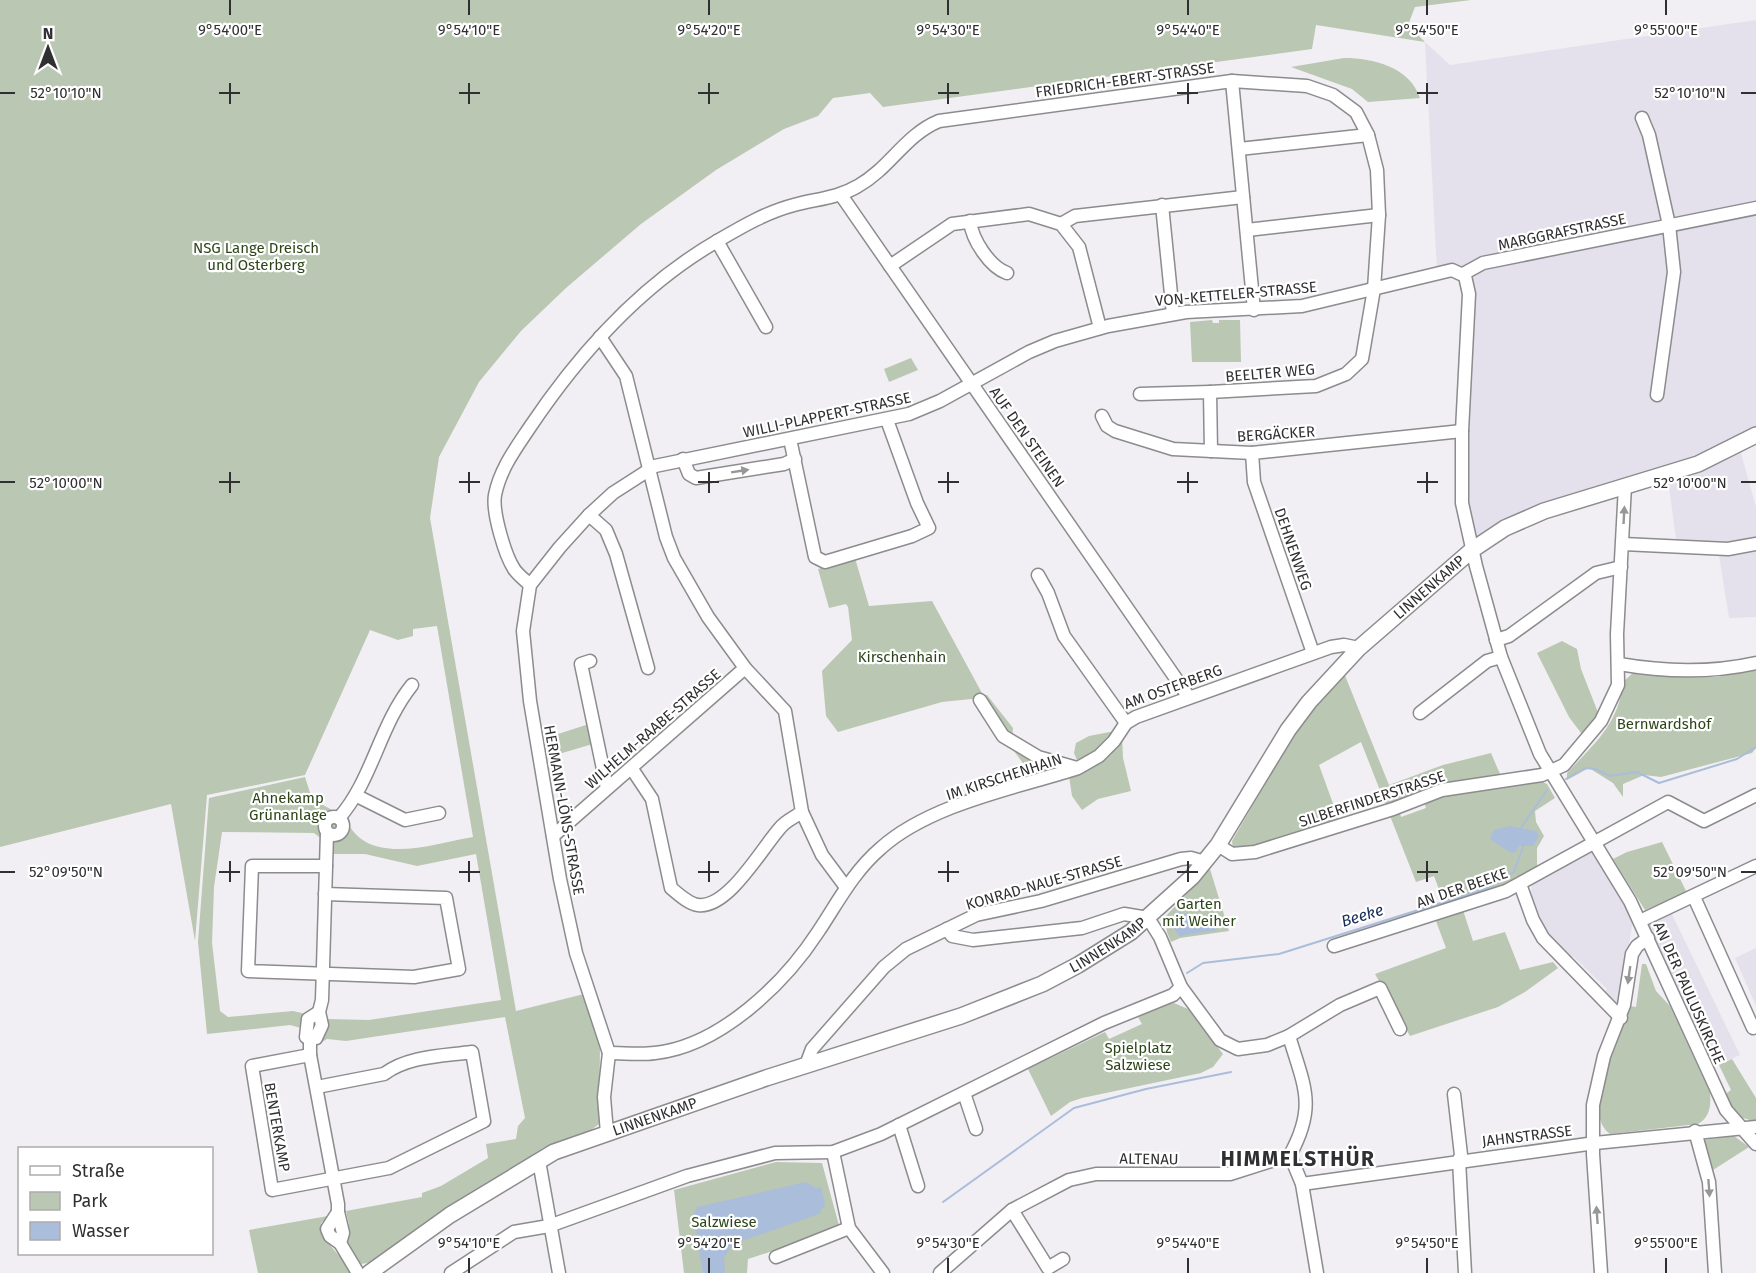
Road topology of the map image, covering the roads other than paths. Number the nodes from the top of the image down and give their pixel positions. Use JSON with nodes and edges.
{"nodes":[{"id":1,"x":1232,"y":81,"type":"junction"},
{"id":2,"x":1642,"y":118,"type":"dead end"},
{"id":3,"x":1368,"y":135,"type":"junction"},
{"id":4,"x":1239,"y":149,"type":"junction"},
{"id":5,"x":841,"y":195,"type":"junction"},
{"id":6,"x":1243,"y":197,"type":"junction"},
{"id":7,"x":1162,"y":205,"type":"junction"},
{"id":8,"x":1756,"y":208,"type":"edge"},
{"id":9,"x":1379,"y":215,"type":"junction"},
{"id":10,"x":969,"y":221,"type":"junction"},
{"id":11,"x":1061,"y":224,"type":"junction"},
{"id":12,"x":1669,"y":225,"type":"junction"},
{"id":13,"x":1247,"y":230,"type":"junction"},
{"id":14,"x":717,"y":241,"type":"junction"},
{"id":15,"x":890,"y":266,"type":"junction"},
{"id":16,"x":1007,"y":273,"type":"dead end"},
{"id":17,"x":1463,"y":274,"type":"junction"},
{"id":18,"x":1374,"y":289,"type":"junction"},
{"id":19,"x":1254,"y":310,"type":"junction"},
{"id":20,"x":1173,"y":314,"type":"junction"},
{"id":21,"x":766,"y":327,"type":"dead end"},
{"id":22,"x":1100,"y":328,"type":"junction"},
{"id":23,"x":600,"y":337,"type":"junction"},
{"id":24,"x":971,"y":384,"type":"junction"},
{"id":25,"x":1210,"y":392,"type":"junction"},
{"id":26,"x":1140,"y":394,"type":"dead end"},
{"id":27,"x":1657,"y":395,"type":"dead end"},
{"id":28,"x":1102,"y":416,"type":"dead end"},
{"id":29,"x":887,"y":420,"type":"junction"},
{"id":30,"x":1462,"y":431,"type":"junction"},
{"id":31,"x":1756,"y":435,"type":"edge"},
{"id":32,"x":790,"y":439,"type":"junction"},
{"id":33,"x":1211,"y":451,"type":"junction"},
{"id":34,"x":1252,"y":453,"type":"junction"},
{"id":35,"x":683,"y":459,"type":"junction"},
{"id":36,"x":795,"y":459,"type":"junction"},
{"id":37,"x":651,"y":468,"type":"junction"},
{"id":38,"x":1625,"y":486,"type":"junction"},
{"id":39,"x":589,"y":515,"type":"junction"},
{"id":40,"x":1623,"y":544,"type":"junction"},
{"id":41,"x":1756,"y":544,"type":"edge"},
{"id":42,"x":1472,"y":550,"type":"junction"},
{"id":43,"x":1620,"y":567,"type":"junction"},
{"id":44,"x":1038,"y":576,"type":"dead end"},
{"id":45,"x":530,"y":585,"type":"junction"},
{"id":46,"x":1496,"y":640,"type":"junction"},
{"id":47,"x":1359,"y":648,"type":"junction"},
{"id":48,"x":1313,"y":653,"type":"junction"},
{"id":49,"x":1501,"y":657,"type":"junction"},
{"id":50,"x":590,"y":661,"type":"dead end"},
{"id":51,"x":1756,"y":663,"type":"edge"},
{"id":52,"x":1619,"y":664,"type":"junction"},
{"id":53,"x":648,"y":668,"type":"dead end"},
{"id":54,"x":745,"y":668,"type":"junction"},
{"id":55,"x":412,"y":685,"type":"dead end"},
{"id":56,"x":1188,"y":696,"type":"junction"},
{"id":57,"x":980,"y":700,"type":"dead end"},
{"id":58,"x":1420,"y":713,"type":"dead end"},
{"id":59,"x":1125,"y":723,"type":"junction"},
{"id":60,"x":1078,"y":768,"type":"junction"},
{"id":61,"x":632,"y":769,"type":"junction"},
{"id":62,"x":1550,"y":772,"type":"junction"},
{"id":63,"x":608,"y":788,"type":"junction"},
{"id":64,"x":1756,"y":795,"type":"edge"},
{"id":65,"x":357,"y":796,"type":"junction"},
{"id":66,"x":802,"y":812,"type":"junction"},
{"id":67,"x":439,"y":813,"type":"dead end"},
{"id":68,"x":553,"y":836,"type":"junction"},
{"id":69,"x":1594,"y":842,"type":"junction"},
{"id":70,"x":1218,"y":845,"type":"junction"},
{"id":71,"x":1205,"y":862,"type":"junction"},
{"id":72,"x":326,"y":866,"type":"junction"},
{"id":73,"x":1756,"y":866,"type":"edge"},
{"id":74,"x":1520,"y":884,"type":"junction"},
{"id":75,"x":845,"y":886,"type":"junction"},
{"id":76,"x":325,"y":894,"type":"junction"},
{"id":77,"x":1694,"y":897,"type":"junction"},
{"id":78,"x":1148,"y":918,"type":"junction"},
{"id":79,"x":1640,"y":921,"type":"junction"},
{"id":80,"x":947,"y":928,"type":"junction"},
{"id":81,"x":1648,"y":938,"type":"junction"},
{"id":82,"x":1334,"y":946,"type":"dead end"},
{"id":83,"x":322,"y":975,"type":"junction"},
{"id":84,"x":1181,"y":987,"type":"junction"},
{"id":85,"x":1621,"y":1018,"type":"junction"},
{"id":86,"x":1753,"y":1028,"type":"dead end"},
{"id":87,"x":1400,"y":1029,"type":"dead end"},
{"id":88,"x":1289,"y":1036,"type":"junction"},
{"id":89,"x":609,"y":1053,"type":"junction"},
{"id":90,"x":310,"y":1055,"type":"junction"},
{"id":91,"x":806,"y":1065,"type":"junction"},
{"id":92,"x":317,"y":1087,"type":"junction"},
{"id":93,"x":964,"y":1093,"type":"junction"},
{"id":94,"x":1454,"y":1094,"type":"dead end"},
{"id":95,"x":899,"y":1125,"type":"junction"},
{"id":96,"x":1739,"y":1127,"type":"junction"},
{"id":97,"x":1756,"y":1127,"type":"edge"},
{"id":98,"x":976,"y":1129,"type":"dead end"},
{"id":99,"x":1695,"y":1131,"type":"junction"},
{"id":100,"x":607,"y":1134,"type":"junction"},
{"id":101,"x":1595,"y":1143,"type":"junction"},
{"id":102,"x":1756,"y":1144,"type":"edge"},
{"id":103,"x":833,"y":1152,"type":"junction"},
{"id":104,"x":1290,"y":1155,"type":"junction"},
{"id":105,"x":1459,"y":1160,"type":"junction"},
{"id":106,"x":539,"y":1161,"type":"junction"},
{"id":107,"x":334,"y":1179,"type":"junction"},
{"id":108,"x":1302,"y":1184,"type":"junction"},
{"id":109,"x":918,"y":1186,"type":"dead end"},
{"id":110,"x":1012,"y":1210,"type":"junction"},
{"id":111,"x":549,"y":1226,"type":"junction"},
{"id":112,"x":849,"y":1228,"type":"junction"},
{"id":113,"x":776,"y":1257,"type":"dead end"},
{"id":114,"x":1063,"y":1260,"type":"dead end"},
{"id":115,"x":358,"y":1273,"type":"edge"},
{"id":116,"x":369,"y":1273,"type":"edge"},
{"id":117,"x":451,"y":1273,"type":"edge"},
{"id":118,"x":559,"y":1273,"type":"edge"},
{"id":119,"x":884,"y":1273,"type":"edge"},
{"id":120,"x":940,"y":1273,"type":"edge"},
{"id":121,"x":1317,"y":1273,"type":"edge"},
{"id":122,"x":1465,"y":1273,"type":"edge"},
{"id":123,"x":1601,"y":1273,"type":"edge"},
{"id":124,"x":1715,"y":1273,"type":"edge"}],
"edges":[{"from":1,"to":3,"type":"street","name":"FRIEDRICH-EBERT-STRASSE"},
{"from":1,"to":4,"type":"street"},
{"from":1,"to":5,"type":"street","name":"FRIEDRICH-EBERT-STRASSE"},
{"from":2,"to":12,"type":"street"},
{"from":3,"to":4,"type":"street"},
{"from":3,"to":9,"type":"street","name":"FRIEDRICH-EBERT-STRASSE"},
{"from":4,"to":6,"type":"street"},
{"from":5,"to":14,"type":"street","name":"FRIEDRICH-EBERT-STRASSE"},
{"from":5,"to":15,"type":"street","name":"AUF DEN STEINEN"},
{"from":6,"to":7,"type":"street"},
{"from":6,"to":13,"type":"street"},
{"from":7,"to":11,"type":"street"},
{"from":7,"to":20,"type":"street"},
{"from":8,"to":12,"type":"street","name":"MARGGRAFSTRASSE"},
{"from":9,"to":13,"type":"street"},
{"from":9,"to":18,"type":"street","name":"FRIEDRICH-EBERT-STRASSE"},
{"from":10,"to":11,"type":"street"},
{"from":10,"to":15,"type":"street"},
{"from":10,"to":16,"type":"street"},
{"from":11,"to":22,"type":"street"},
{"from":12,"to":17,"type":"street","name":"MARGGRAFSTRASSE"},
{"from":12,"to":27,"type":"street"},
{"from":13,"to":19,"type":"street"},
{"from":14,"to":21,"type":"street"},
{"from":14,"to":23,"type":"street","name":"FRIEDRICH-EBERT-STRASSE"},
{"from":15,"to":24,"type":"street","name":"AUF DEN STEINEN"},
{"from":17,"to":18,"type":"street","name":"VON-KETTELER-STRASSE"},
{"from":17,"to":30,"type":"street"},
{"from":18,"to":19,"type":"street","name":"VON-KETTELER-STRASSE"},
{"from":18,"to":25,"type":"street","name":"BEELTER WEG"},
{"from":19,"to":20,"type":"street","name":"VON-KETTELER-STRASSE"},
{"from":20,"to":22,"type":"street","name":"VON-KETTELER-STRASSE"},
{"from":22,"to":24,"type":"street","name":"VON-KETTELER-STRASSE"},
{"from":23,"to":37,"type":"street"},
{"from":23,"to":45,"type":"street","name":"FRIEDRICH-EBERT-STRASSE"},
{"from":24,"to":29,"type":"street","name":"WILLI-PLAPPERT-STRASSE"},
{"from":24,"to":56,"type":"street","name":"AUF DEN STEINEN"},
{"from":25,"to":26,"type":"street","name":"BEELTER WEG"},
{"from":25,"to":33,"type":"street","name":"BEELTER WEG"},
{"from":28,"to":33,"type":"street","name":"BERGÄCKER"},
{"from":29,"to":32,"type":"street","name":"WILLI-PLAPPERT-STRASSE"},
{"from":29,"to":36,"type":"street"},
{"from":30,"to":34,"type":"street","name":"BERGÄCKER"},
{"from":30,"to":42,"type":"street"},
{"from":31,"to":38,"type":"main road","name":"LINNENKAMP"},
{"from":32,"to":35,"type":"street","name":"WILLI-PLAPPERT-STRASSE"},
{"from":32,"to":36,"type":"street"},
{"from":33,"to":34,"type":"street","name":"BERGÄCKER"},
{"from":34,"to":48,"type":"street","name":"DEHNENWEG"},
{"from":35,"to":36,"type":"street","one_way":true},
{"from":35,"to":37,"type":"street","name":"WILLI-PLAPPERT-STRASSE"},
{"from":37,"to":39,"type":"street","name":"WILLI-PLAPPERT-STRASSE"},
{"from":37,"to":54,"type":"street"},
{"from":40,"to":38,"type":"street","name":"SILBERFINDERSTRASSE","one_way":true},
{"from":38,"to":42,"type":"main road","name":"LINNENKAMP"},
{"from":39,"to":45,"type":"street","name":"WILLI-PLAPPERT-STRASSE"},
{"from":39,"to":53,"type":"street"},
{"from":40,"to":41,"type":"street"},
{"from":40,"to":43,"type":"street","name":"SILBERFINDERSTRASSE"},
{"from":42,"to":46,"type":"street"},
{"from":42,"to":47,"type":"main road","name":"LINNENKAMP"},
{"from":43,"to":46,"type":"street"},
{"from":43,"to":52,"type":"street","name":"SILBERFINDERSTRASSE"},
{"from":44,"to":59,"type":"street","name":"AM OSTERBERG"},
{"from":45,"to":68,"type":"street","name":"HERMANN-LÖNS-STRASSE"},
{"from":46,"to":49,"type":"street"},
{"from":47,"to":48,"type":"street","name":"AM OSTERBERG"},
{"from":47,"to":70,"type":"main road","name":"LINNENKAMP"},
{"from":48,"to":56,"type":"street","name":"AM OSTERBERG"},
{"from":49,"to":58,"type":"street"},
{"from":49,"to":62,"type":"street"},
{"from":50,"to":63,"type":"street"},
{"from":51,"to":52,"type":"street"},
{"from":52,"to":62,"type":"street","name":"SILBERFINDERSTRASSE"},
{"from":54,"to":61,"type":"street","name":"WILHELM-RAABE-STRASSE"},
{"from":54,"to":66,"type":"street"},
{"from":55,"to":65,"type":"street"},
{"from":56,"to":59,"type":"street","name":"AM OSTERBERG"},
{"from":57,"to":60,"type":"street"},
{"from":59,"to":60,"type":"street","name":"IM KIRSCHENHAIN"},
{"from":60,"to":75,"type":"street","name":"IM KIRSCHENHAIN"},
{"from":61,"to":63,"type":"street","name":"WILHELM-RAABE-STRASSE"},
{"from":61,"to":66,"type":"street"},
{"from":62,"to":69,"type":"street"},
{"from":62,"to":70,"type":"street","name":"SILBERFINDERSTRASSE"},
{"from":63,"to":68,"type":"street","name":"WILHELM-RAABE-STRASSE"},
{"from":64,"to":69,"type":"street","name":"AN DER BEEKE"},
{"from":65,"to":67,"type":"street"},
{"from":65,"to":72,"type":"street"},
{"from":66,"to":75,"type":"street"},
{"from":68,"to":89,"type":"street","name":"HERMANN-LÖNS-STRASSE"},
{"from":69,"to":74,"type":"street","name":"AN DER BEEKE"},
{"from":69,"to":79,"type":"street"},
{"from":70,"to":71,"type":"main road","name":"LINNENKAMP"},
{"from":71,"to":78,"type":"main road","name":"LINNENKAMP"},
{"from":71,"to":80,"type":"street","name":"KONRAD-NAUE-STRASSE"},
{"from":72,"to":76,"type":"street"},
{"from":72,"to":83,"type":"street"},
{"from":73,"to":77,"type":"street","name":"AN DER PAULUSKIRCHE"},
{"from":74,"to":82,"type":"street","name":"AN DER BEEKE"},
{"from":74,"to":85,"type":"street"},
{"from":75,"to":89,"type":"street","name":"IM KIRSCHENHAIN"},
{"from":76,"to":83,"type":"street"},
{"from":76,"to":83,"type":"street"},
{"from":77,"to":79,"type":"street","name":"AN DER PAULUSKIRCHE"},
{"from":77,"to":86,"type":"street"},
{"from":78,"to":80,"type":"street"},
{"from":78,"to":84,"type":"street"},
{"from":78,"to":91,"type":"main road","name":"LINNENKAMP"},
{"from":79,"to":81,"type":"street","name":"AN DER PAULUSKIRCHE"},
{"from":80,"to":91,"type":"street","name":"KONRAD-NAUE-STRASSE"},
{"from":81,"to":85,"type":"street","one_way":true},
{"from":81,"to":96,"type":"street","name":"AN DER PAULUSKIRCHE"},
{"from":83,"to":90,"type":"street"},
{"from":84,"to":88,"type":"street"},
{"from":84,"to":93,"type":"street"},
{"from":85,"to":101,"type":"street"},
{"from":87,"to":88,"type":"street"},
{"from":88,"to":104,"type":"street"},
{"from":89,"to":100,"type":"street","name":"HERMANN-LÖNS-STRASSE"},
{"from":90,"to":92,"type":"street"},
{"from":90,"to":107,"type":"street","name":"BENTERKAMP"},
{"from":91,"to":100,"type":"main road","name":"LINNENKAMP"},
{"from":92,"to":107,"type":"street"},
{"from":92,"to":107,"type":"street"},
{"from":93,"to":95,"type":"street"},
{"from":93,"to":98,"type":"street"},
{"from":94,"to":105,"type":"street"},
{"from":95,"to":103,"type":"street"},
{"from":95,"to":109,"type":"street"},
{"from":96,"to":97,"type":"street","name":"JAHNSTRASSE"},
{"from":96,"to":99,"type":"street","name":"JAHNSTRASSE"},
{"from":96,"to":102,"type":"street","name":"AN DER PAULUSKIRCHE"},
{"from":99,"to":101,"type":"street","name":"JAHNSTRASSE"},
{"from":99,"to":124,"type":"street","one_way":true},
{"from":100,"to":106,"type":"main road","name":"LINNENKAMP"},
{"from":101,"to":105,"type":"street","name":"JAHNSTRASSE"},
{"from":123,"to":101,"type":"street","one_way":true},
{"from":103,"to":111,"type":"street"},
{"from":103,"to":112,"type":"street"},
{"from":104,"to":108,"type":"street"},
{"from":104,"to":110,"type":"street","name":"ALTENAU"},
{"from":105,"to":108,"type":"street","name":"JAHNSTRASSE"},
{"from":105,"to":122,"type":"street"},
{"from":106,"to":111,"type":"street"},
{"from":106,"to":116,"type":"main road","name":"LINNENKAMP"},
{"from":107,"to":115,"type":"street"},
{"from":108,"to":121,"type":"street"},
{"from":110,"to":114,"type":"street"},
{"from":110,"to":120,"type":"street","name":"ALTENAU"},
{"from":111,"to":117,"type":"street"},
{"from":111,"to":118,"type":"street"},
{"from":112,"to":113,"type":"street"},
{"from":112,"to":119,"type":"street"}]}
